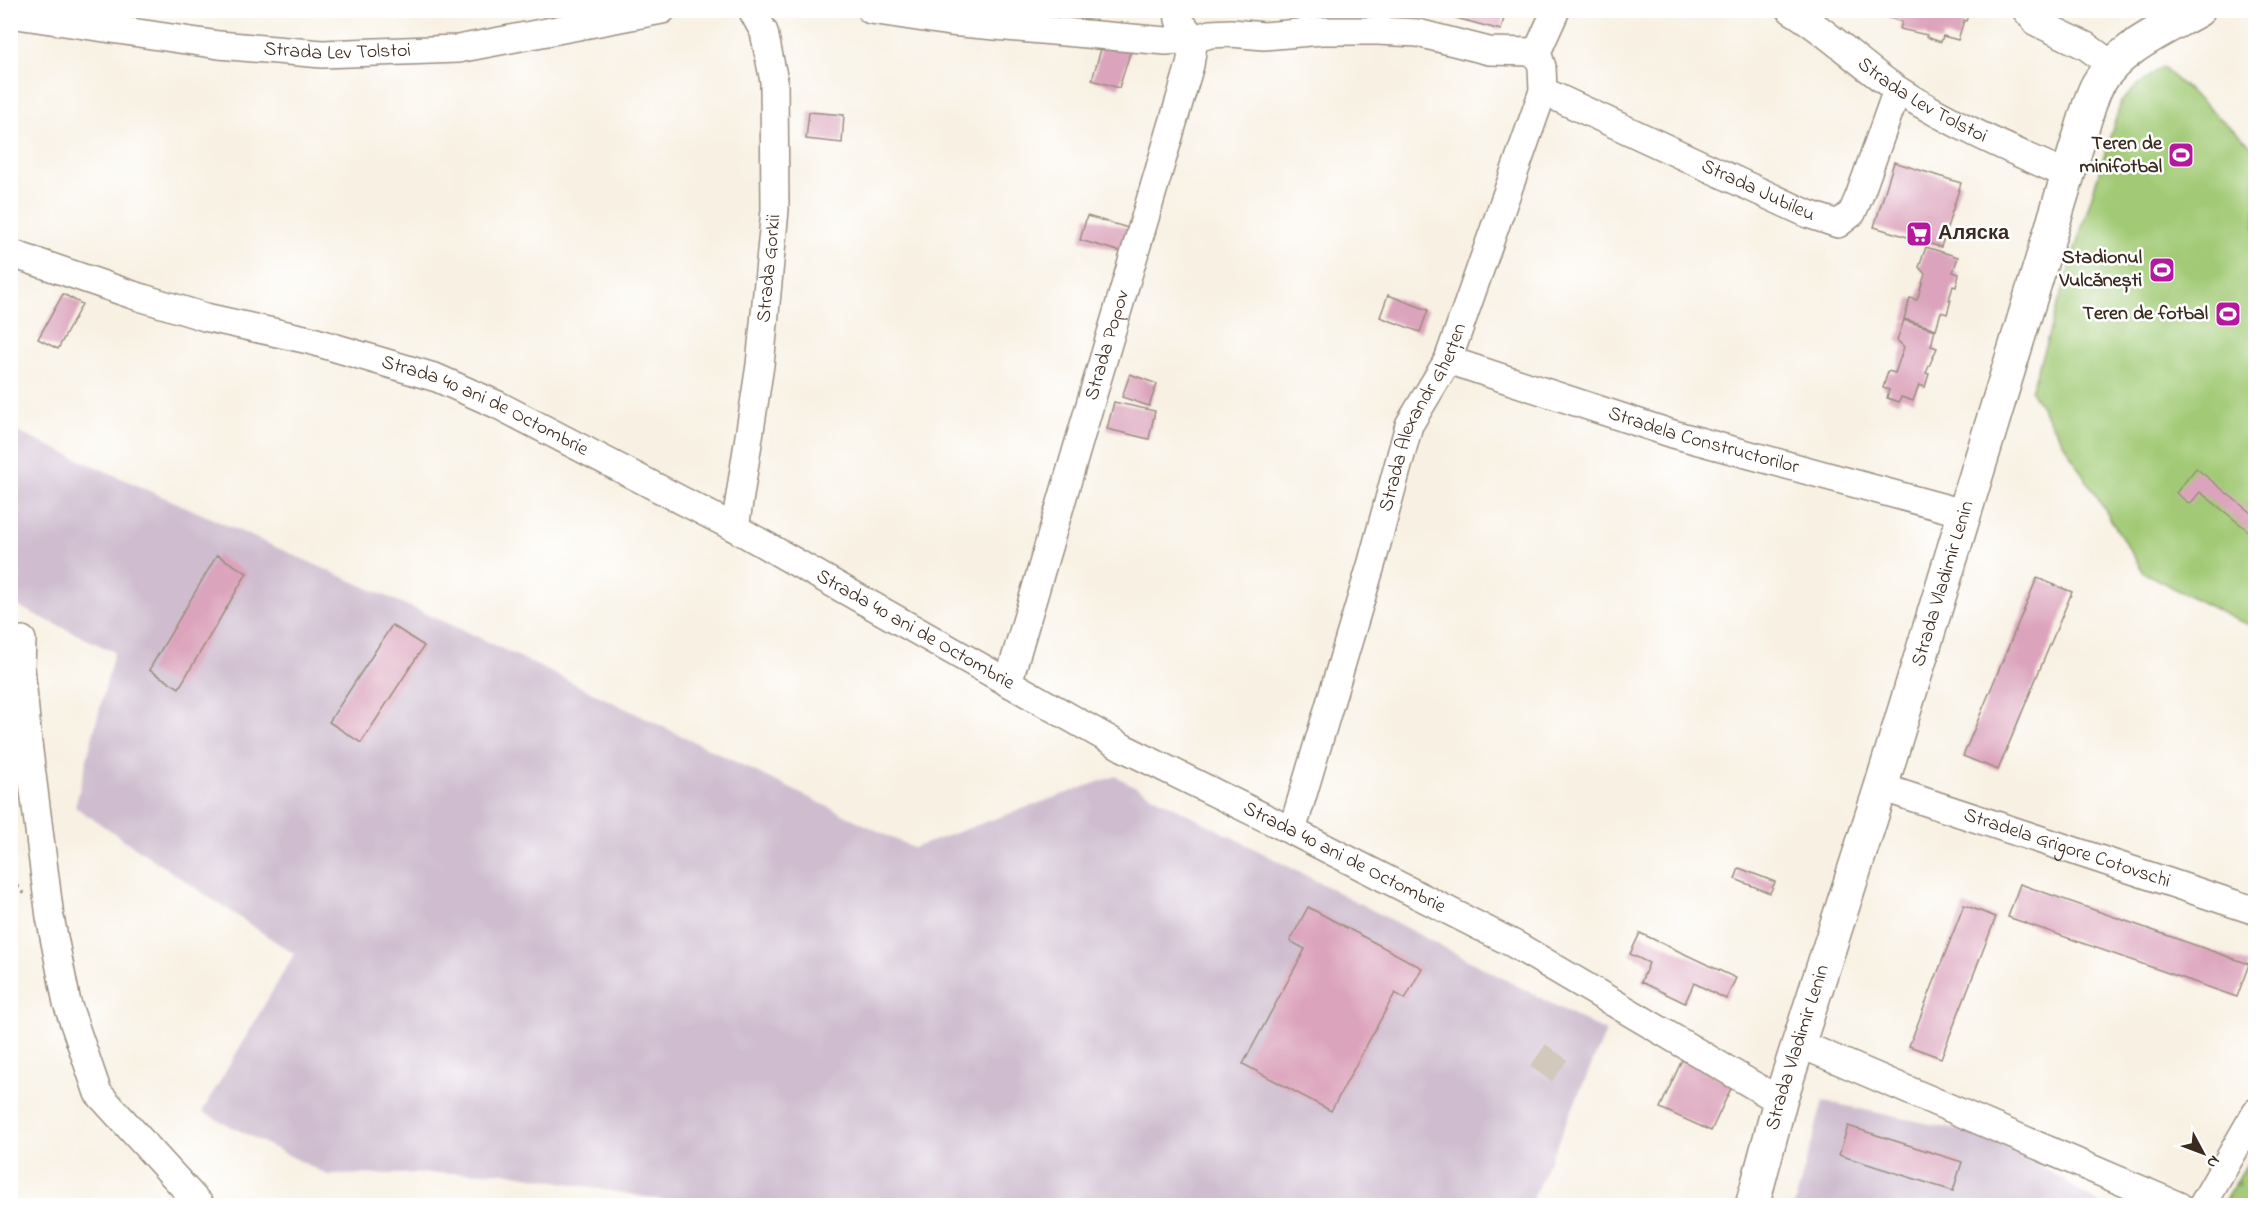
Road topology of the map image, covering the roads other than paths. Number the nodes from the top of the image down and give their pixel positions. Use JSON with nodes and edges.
{"nodes":[{"id":1,"x":662,"y":10,"type":"edge"},
{"id":2,"x":752,"y":10,"type":"edge"},
{"id":3,"x":871,"y":10,"type":"edge"},
{"id":4,"x":1178,"y":10,"type":"edge"},
{"id":5,"x":1556,"y":10,"type":"edge"},
{"id":6,"x":1791,"y":10,"type":"edge"},
{"id":7,"x":2026,"y":10,"type":"edge"},
{"id":8,"x":2198,"y":10,"type":"edge"},
{"id":9,"x":10,"y":14,"type":"edge"},
{"id":10,"x":1194,"y":39,"type":"junction"},
{"id":11,"x":1537,"y":52,"type":"junction"},
{"id":12,"x":2112,"y":65,"type":"junction"},
{"id":13,"x":1897,"y":90,"type":"junction"},
{"id":14,"x":1543,"y":91,"type":"junction"},
{"id":15,"x":2067,"y":174,"type":"junction"},
{"id":16,"x":10,"y":253,"type":"edge"},
{"id":17,"x":1448,"y":360,"type":"junction"},
{"id":18,"x":1963,"y":513,"type":"junction"},
{"id":19,"x":735,"y":528,"type":"junction"},
{"id":20,"x":22,"y":640,"type":"dead end"},
{"id":21,"x":1008,"y":683,"type":"junction"},
{"id":22,"x":1881,"y":787,"type":"junction"},
{"id":23,"x":1292,"y":831,"type":"junction"},
{"id":24,"x":2256,"y":911,"type":"edge"},
{"id":25,"x":1800,"y":1044,"type":"junction"},
{"id":26,"x":1780,"y":1101,"type":"junction"},
{"id":27,"x":2256,"y":1112,"type":"edge"},
{"id":28,"x":201,"y":1206,"type":"edge"},
{"id":29,"x":1752,"y":1206,"type":"edge"},
{"id":30,"x":2179,"y":1206,"type":"edge"},
{"id":31,"x":2202,"y":1206,"type":"edge"}],
"edges":[{"from":1,"to":9,"type":"street","name":"Strada Lev Tolstoi"},
{"from":2,"to":19,"type":"street","name":"Strada Gorkii"},
{"from":3,"to":10,"type":"street"},
{"from":4,"to":10,"type":"street"},
{"from":5,"to":11,"type":"street"},
{"from":6,"to":13,"type":"street","name":"Strada Lev Tolstoi"},
{"from":7,"to":12,"type":"street"},
{"from":8,"to":12,"type":"main road","name":"Strada Vladimir Lenin"},
{"from":10,"to":11,"type":"street"},
{"from":10,"to":21,"type":"street","name":"Strada Popov"},
{"from":11,"to":14,"type":"street","name":"Strada Alexandr Gherțen"},
{"from":12,"to":15,"type":"main road","name":"Strada Vladimir Lenin"},
{"from":13,"to":14,"type":"street","name":"Strada Jubileu"},
{"from":13,"to":15,"type":"street","name":"Strada Lev Tolstoi"},
{"from":14,"to":17,"type":"street","name":"Strada Alexandr Gherțen"},
{"from":15,"to":18,"type":"main road","name":"Strada Vladimir Lenin"},
{"from":16,"to":19,"type":"street","name":"Strada 40 ani de Octombrie"},
{"from":17,"to":18,"type":"street","name":"Stradela Constructorilor"},
{"from":17,"to":23,"type":"street","name":"Strada Alexandr Gherțen"},
{"from":18,"to":22,"type":"main road","name":"Strada Vladimir Lenin"},
{"from":19,"to":21,"type":"street","name":"Strada 40 ani de Octombrie"},
{"from":20,"to":28,"type":"street"},
{"from":21,"to":23,"type":"street","name":"Strada 40 ani de Octombrie"},
{"from":22,"to":24,"type":"street","name":"Stradela Grigore Cotovschi"},
{"from":22,"to":25,"type":"main road","name":"Strada Vladimir Lenin"},
{"from":23,"to":26,"type":"street","name":"Strada 40 ani de Octombrie"},
{"from":25,"to":26,"type":"main road","name":"Strada Vladimir Lenin"},
{"from":25,"to":30,"type":"street"},
{"from":26,"to":29,"type":"main road","name":"Strada Vladimir Lenin"},
{"from":27,"to":31,"type":"street"}]}
